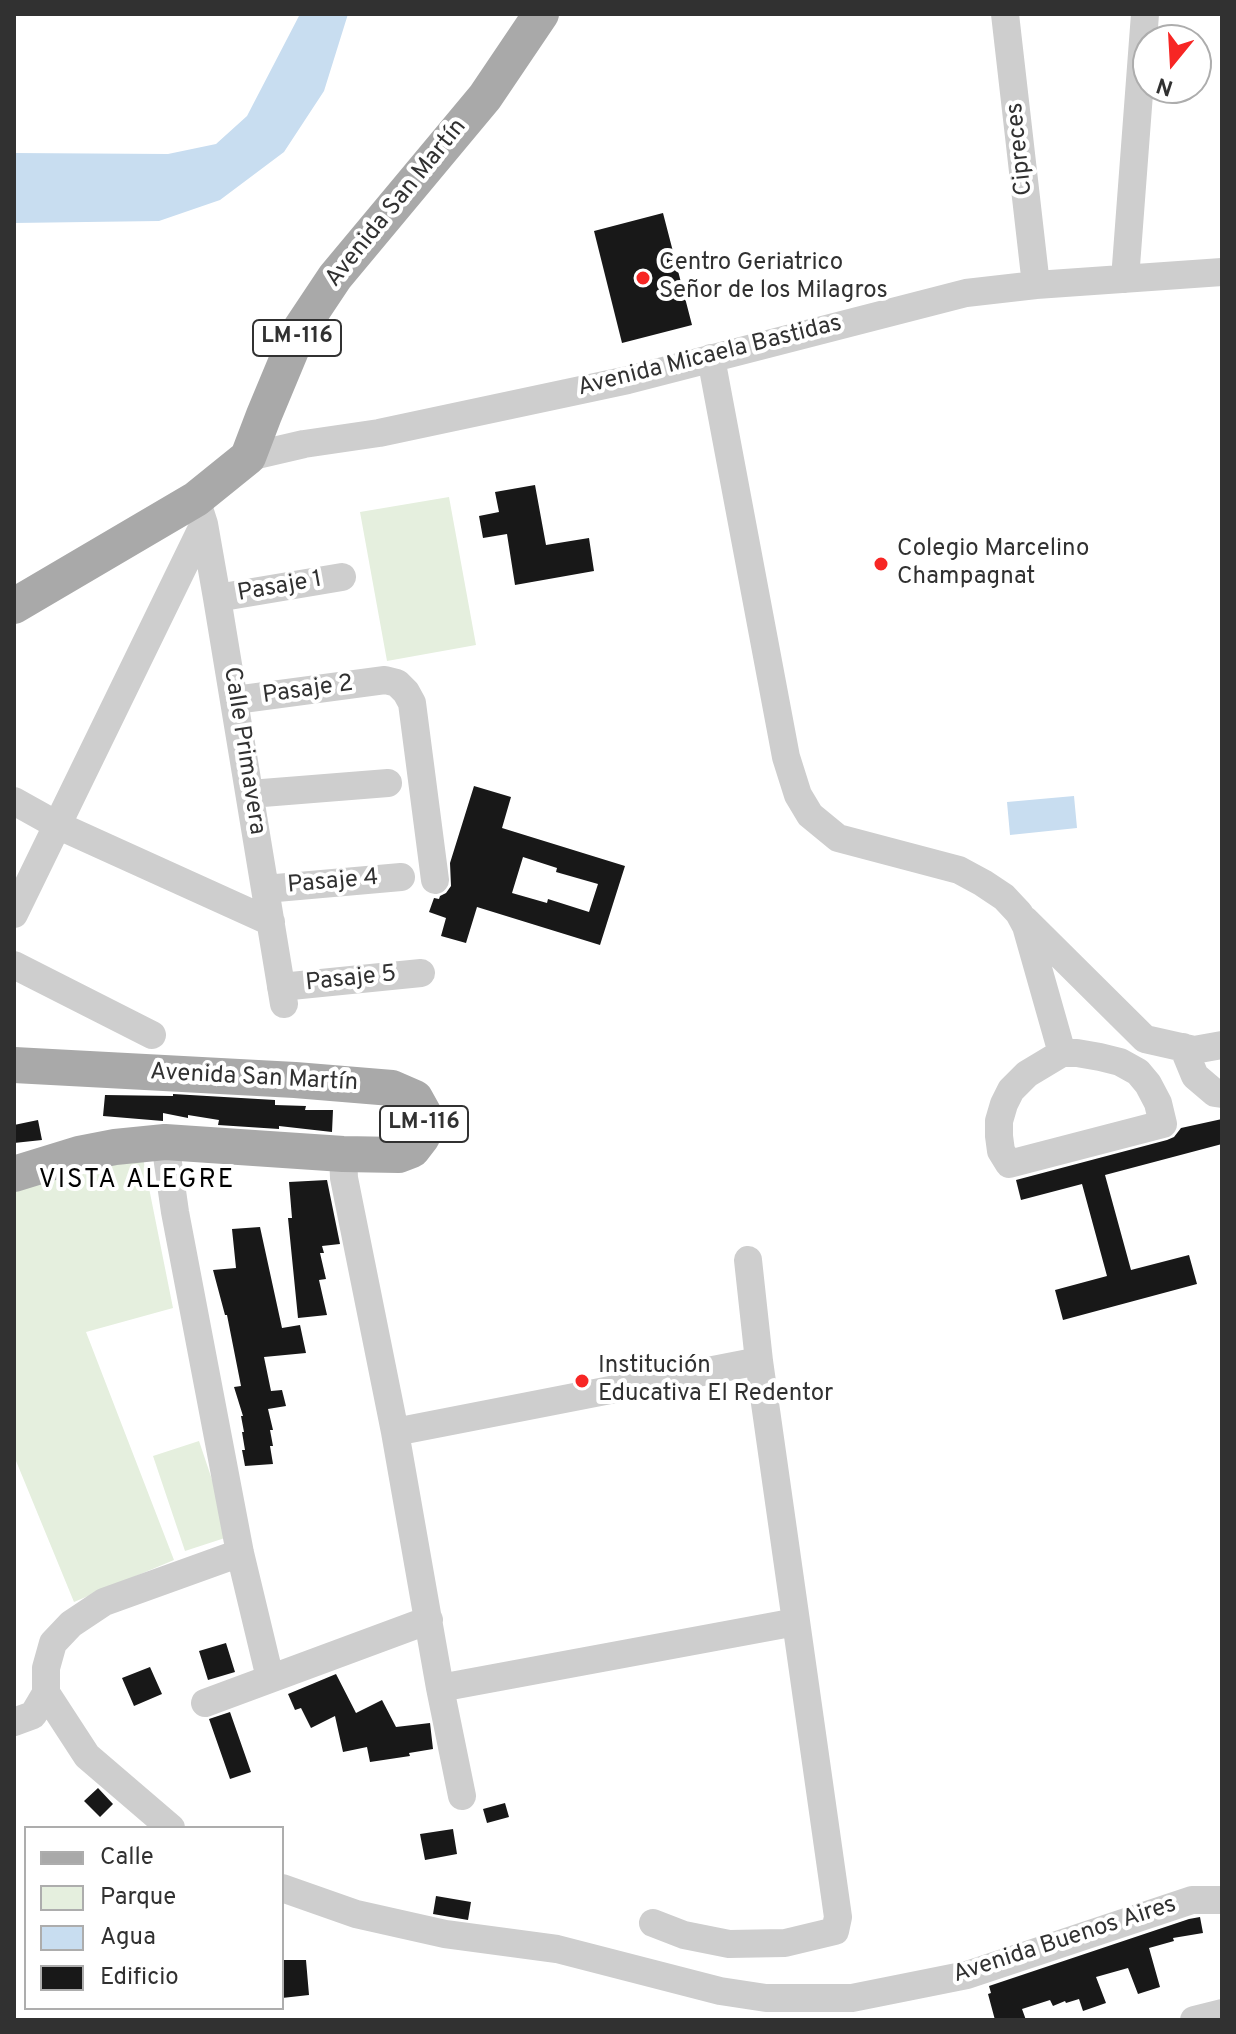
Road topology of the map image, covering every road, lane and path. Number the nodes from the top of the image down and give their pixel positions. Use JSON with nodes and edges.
{"nodes":[{"id":1,"x":541,"y":14,"type":"edge"},
{"id":2,"x":1005,"y":14,"type":"edge"},
{"id":3,"x":1145,"y":14,"type":"edge"},
{"id":4,"x":1222,"y":272,"type":"edge"},
{"id":5,"x":1125,"y":279,"type":"junction"},
{"id":6,"x":1036,"y":285,"type":"junction"},
{"id":7,"x":711,"y":358,"type":"junction"},
{"id":8,"x":248,"y":457,"type":"junction"},
{"id":9,"x":200,"y":511,"type":"junction"},
{"id":10,"x":342,"y":577,"type":"dead end"},
{"id":11,"x":217,"y":598,"type":"junction"},
{"id":12,"x":14,"y":606,"type":"edge"},
{"id":13,"x":235,"y":700,"type":"junction"},
{"id":14,"x":388,"y":783,"type":"dead end"},
{"id":15,"x":250,"y":794,"type":"junction"},
{"id":16,"x":14,"y":801,"type":"edge"},
{"id":17,"x":57,"y":825,"type":"junction"},
{"id":18,"x":401,"y":877,"type":"dead end"},
{"id":19,"x":435,"y":880,"type":"dead end"},
{"id":20,"x":265,"y":889,"type":"junction"},
{"id":21,"x":1019,"y":913,"type":"junction"},
{"id":22,"x":14,"y":914,"type":"edge"},
{"id":23,"x":271,"y":922,"type":"junction"},
{"id":24,"x":14,"y":965,"type":"edge"},
{"id":25,"x":421,"y":973,"type":"dead end"},
{"id":26,"x":283,"y":995,"type":"joint"},
{"id":27,"x":152,"y":1035,"type":"dead end"},
{"id":28,"x":1222,"y":1045,"type":"edge"},
{"id":29,"x":1183,"y":1047,"type":"junction"},
{"id":30,"x":1062,"y":1053,"type":"junction"},
{"id":31,"x":14,"y":1065,"type":"edge"},
{"id":32,"x":1222,"y":1094,"type":"edge"},
{"id":33,"x":165,"y":1142,"type":"junction"},
{"id":34,"x":343,"y":1154,"type":"junction"},
{"id":35,"x":14,"y":1174,"type":"edge"},
{"id":36,"x":748,"y":1260,"type":"dead end"},
{"id":37,"x":759,"y":1361,"type":"junction"},
{"id":38,"x":395,"y":1432,"type":"junction"},
{"id":39,"x":240,"y":1553,"type":"junction"},
{"id":40,"x":429,"y":1620,"type":"junction"},
{"id":41,"x":796,"y":1622,"type":"junction"},
{"id":42,"x":270,"y":1678,"type":"junction"},
{"id":43,"x":440,"y":1688,"type":"junction"},
{"id":44,"x":46,"y":1693,"type":"junction"},
{"id":45,"x":205,"y":1703,"type":"dead end"},
{"id":46,"x":14,"y":1722,"type":"edge"},
{"id":47,"x":462,"y":1796,"type":"dead end"},
{"id":48,"x":169,"y":1826,"type":"edge"},
{"id":49,"x":284,"y":1889,"type":"edge"},
{"id":50,"x":1222,"y":1900,"type":"edge"},
{"id":51,"x":653,"y":1923,"type":"dead end"},
{"id":52,"x":1222,"y":2013,"type":"edge"},
{"id":53,"x":1194,"y":2020,"type":"edge"}],
"edges":[{"from":1,"to":8,"type":"main road","name":"Avenida San Martín","number":"LM-116"},
{"from":2,"to":6,"type":"street","name":"Cipreces"},
{"from":3,"to":5,"type":"street"},
{"from":4,"to":5,"type":"street","name":"Avenida Micaela Bastidas"},
{"from":5,"to":6,"type":"street","name":"Avenida Micaela Bastidas"},
{"from":6,"to":7,"type":"street","name":"Avenida Micaela Bastidas"},
{"from":7,"to":8,"type":"street","name":"Avenida Micaela Bastidas"},
{"from":7,"to":21,"type":"street"},
{"from":8,"to":9,"type":"main road"},
{"from":9,"to":11,"type":"street","name":"Calle Primavera"},
{"from":9,"to":12,"type":"main road"},
{"from":9,"to":17,"type":"street"},
{"from":10,"to":11,"type":"street","name":"Pasaje 1"},
{"from":11,"to":13,"type":"street","name":"Calle Primavera"},
{"from":13,"to":15,"type":"street","name":"Calle Primavera"},
{"from":13,"to":19,"type":"street","name":"Pasaje 2"},
{"from":14,"to":15,"type":"street"},
{"from":15,"to":20,"type":"street","name":"Calle Primavera"},
{"from":16,"to":17,"type":"street"},
{"from":17,"to":22,"type":"street"},
{"from":17,"to":23,"type":"street"},
{"from":18,"to":20,"type":"street","name":"Pasaje 4"},
{"from":20,"to":23,"type":"street","name":"Calle Primavera"},
{"from":21,"to":29,"type":"street"},
{"from":21,"to":30,"type":"street"},
{"from":23,"to":26,"type":"street","name":"Calle Primavera"},
{"from":24,"to":27,"type":"street"},
{"from":25,"to":26,"type":"street","name":"Pasaje 5"},
{"from":28,"to":29,"type":"street"},
{"from":29,"to":32,"type":"street"},
{"from":30,"to":30,"type":"street"},
{"from":31,"to":34,"type":"main road","name":"Avenida San Martín","number":"LM-116"},
{"from":33,"to":34,"type":"main road","name":"Avenida San Martín","number":"LM-116"},
{"from":33,"to":35,"type":"main road","name":"Avenida San Martín","number":"LM-116"},
{"from":33,"to":39,"type":"street"},
{"from":34,"to":38,"type":"street"},
{"from":36,"to":37,"type":"street"},
{"from":37,"to":38,"type":"street"},
{"from":37,"to":41,"type":"street"},
{"from":38,"to":40,"type":"street"},
{"from":39,"to":42,"type":"street"},
{"from":39,"to":44,"type":"street"},
{"from":40,"to":42,"type":"street"},
{"from":40,"to":43,"type":"street"},
{"from":41,"to":43,"type":"street"},
{"from":41,"to":51,"type":"street"},
{"from":42,"to":45,"type":"street"},
{"from":43,"to":47,"type":"street"},
{"from":44,"to":46,"type":"street"},
{"from":44,"to":48,"type":"street"},
{"from":49,"to":50,"type":"street","name":"Avenida Buenos Aires"},
{"from":52,"to":53,"type":"street"}]}
